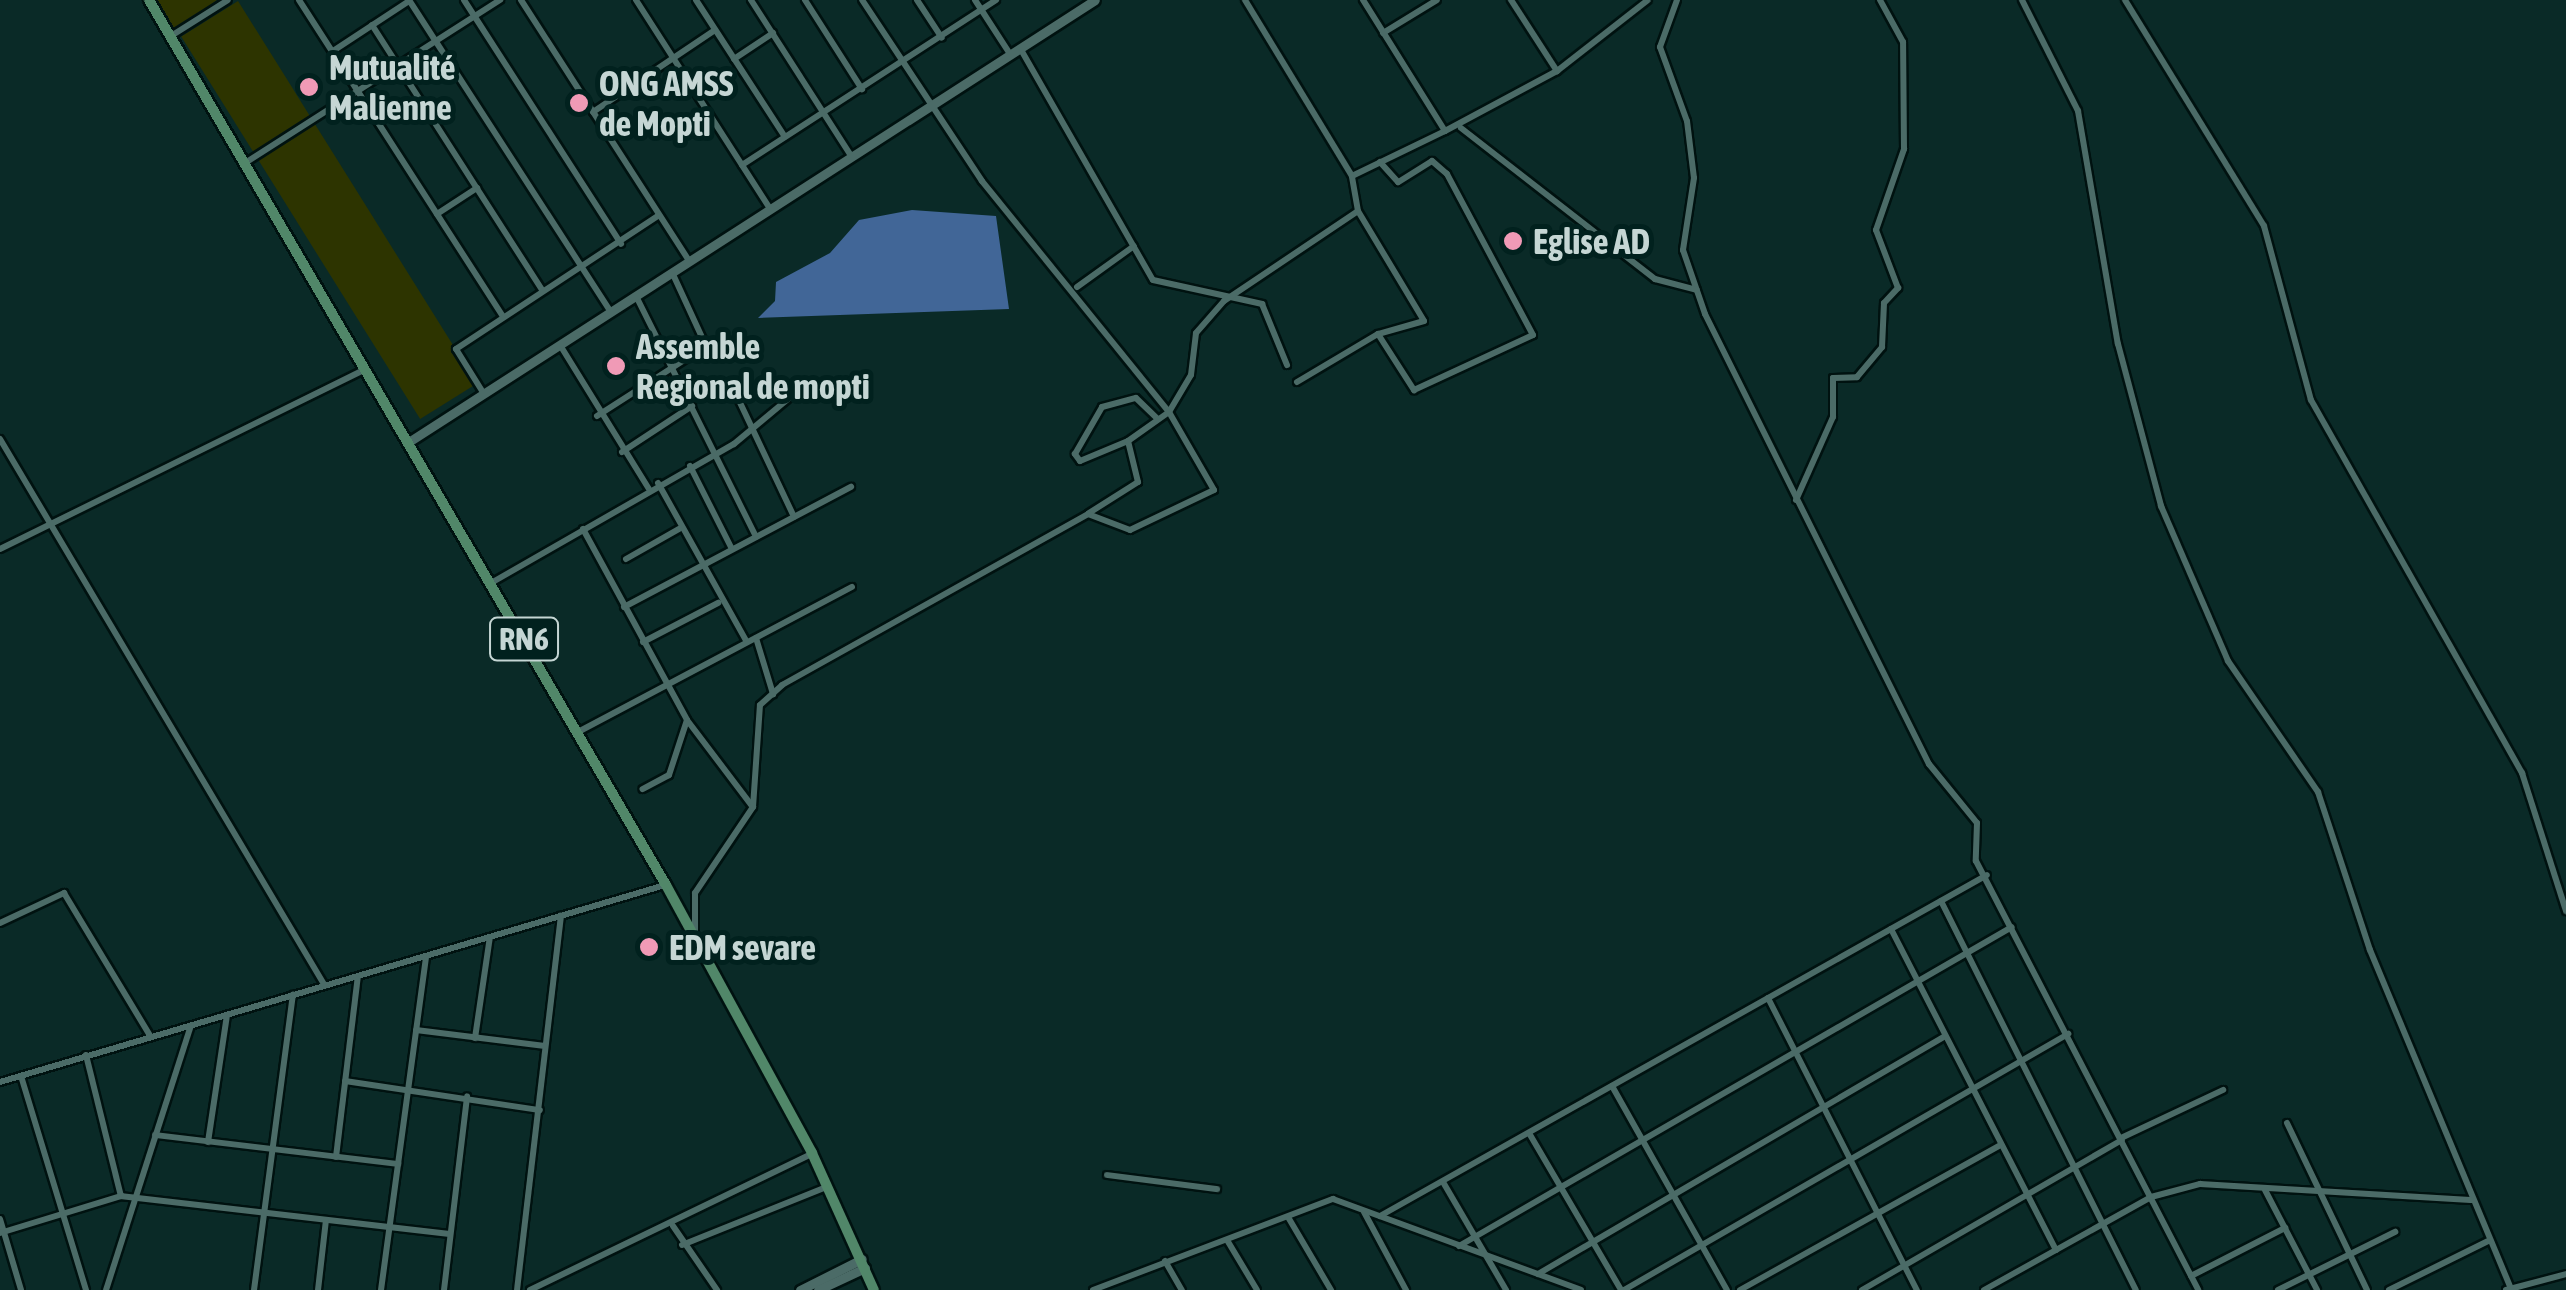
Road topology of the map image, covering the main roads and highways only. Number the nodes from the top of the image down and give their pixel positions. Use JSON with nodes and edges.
{"nodes":[{"id":1,"x":150,"y":0,"type":"edge"},
{"id":2,"x":874,"y":1290,"type":"edge"}],
"edges":[{"from":1,"to":2,"type":"main road","number":"RN6"}]}
